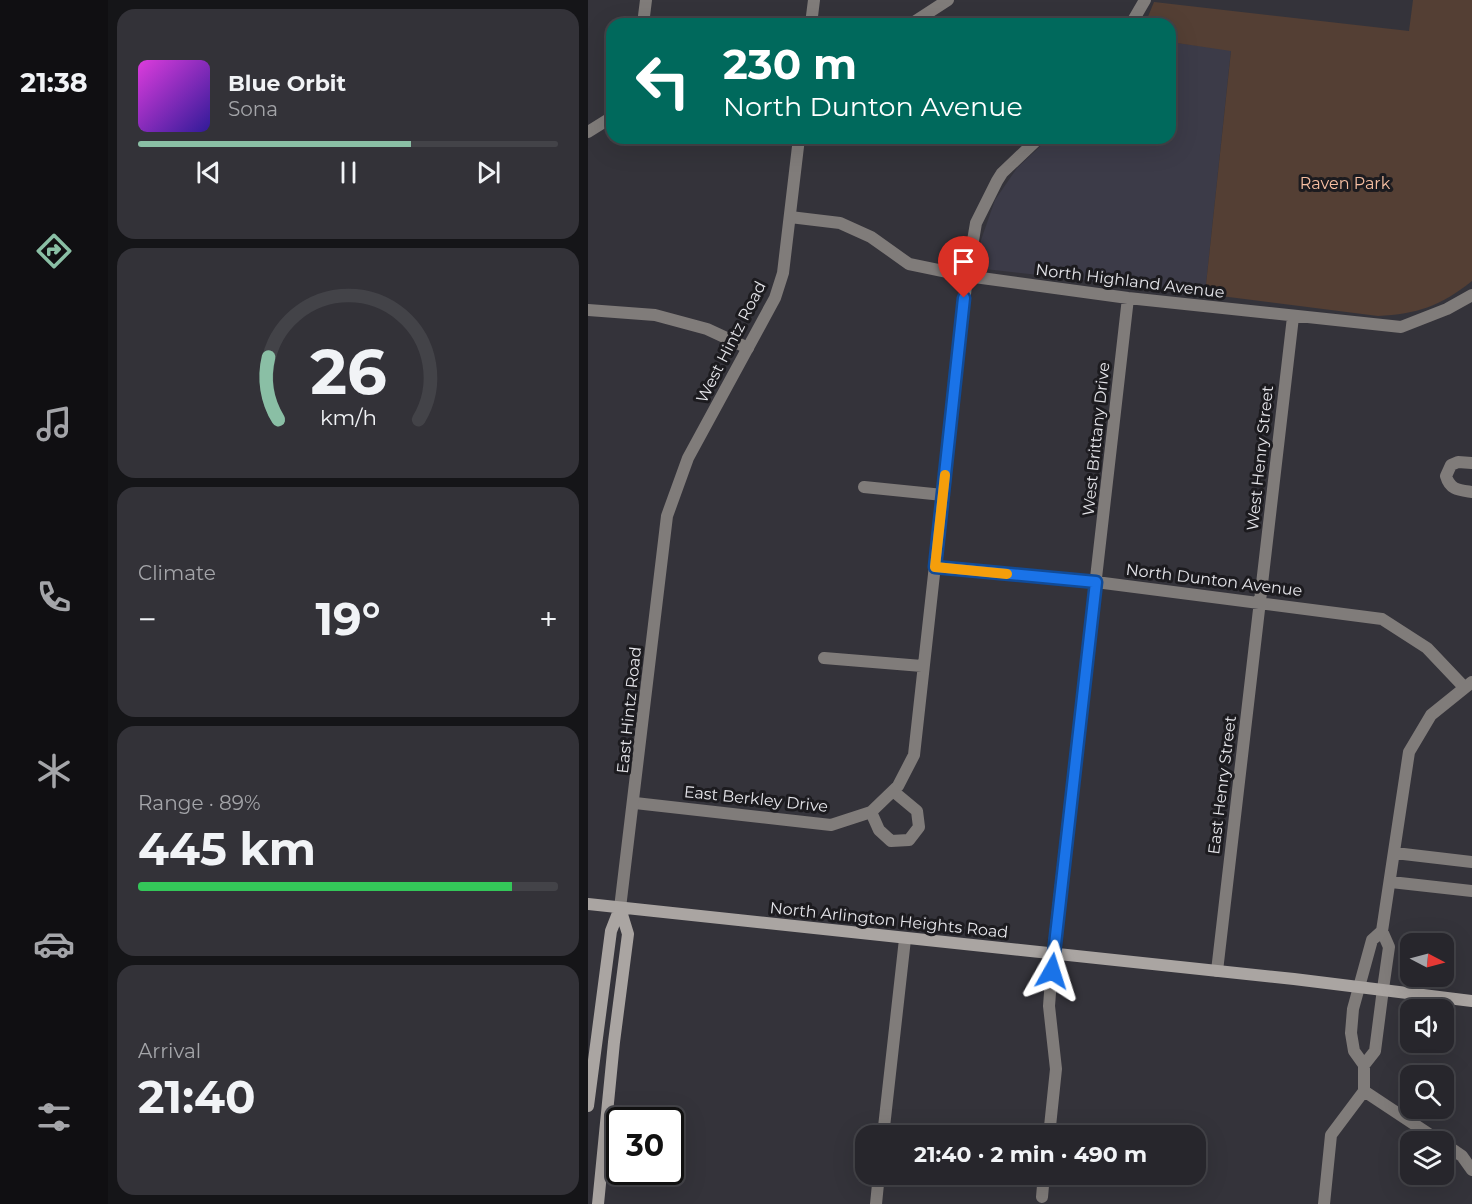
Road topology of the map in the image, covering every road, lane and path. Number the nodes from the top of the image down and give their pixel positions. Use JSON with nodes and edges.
{"nodes":[{"id":1,"x":646,"y":0,"type":"edge"},
{"id":2,"x":814,"y":0,"type":"edge"},
{"id":3,"x":948,"y":0,"type":"edge"},
{"id":4,"x":1145,"y":0,"type":"edge"},
{"id":5,"x":644,"y":18,"type":"edge"},
{"id":6,"x":812,"y":18,"type":"edge"},
{"id":7,"x":920,"y":18,"type":"edge"},
{"id":8,"x":1134,"y":18,"type":"edge"},
{"id":9,"x":606,"y":121,"type":"edge"},
{"id":10,"x":588,"y":132,"type":"edge"},
{"id":11,"x":798,"y":144,"type":"edge"},
{"id":12,"x":1033,"y":144,"type":"edge"},
{"id":13,"x":790,"y":217,"type":"junction"},
{"id":14,"x":967,"y":276,"type":"junction"},
{"id":15,"x":1472,"y":295,"type":"edge"},
{"id":16,"x":1128,"y":298,"type":"junction"},
{"id":17,"x":588,"y":310,"type":"edge"},
{"id":18,"x":1293,"y":317,"type":"junction"},
{"id":19,"x":748,"y":348,"type":"junction"},
{"id":20,"x":1472,"y":463,"type":"edge"},
{"id":21,"x":864,"y":488,"type":"dead end"},
{"id":22,"x":1472,"y":492,"type":"edge"},
{"id":23,"x":943,"y":495,"type":"junction"},
{"id":24,"x":667,"y":516,"type":"joint"},
{"id":25,"x":935,"y":567,"type":"junction"},
{"id":26,"x":1096,"y":582,"type":"junction"},
{"id":27,"x":1261,"y":603,"type":"junction"},
{"id":28,"x":824,"y":658,"type":"dead end"},
{"id":29,"x":922,"y":666,"type":"junction"},
{"id":30,"x":1468,"y":685,"type":"edge"},
{"id":31,"x":893,"y":791,"type":"junction"},
{"id":32,"x":635,"y":803,"type":"junction"},
{"id":33,"x":872,"y":812,"type":"junction"},
{"id":34,"x":1395,"y":853,"type":"junction"},
{"id":35,"x":1472,"y":862,"type":"edge"},
{"id":36,"x":1391,"y":882,"type":"junction"},
{"id":37,"x":1472,"y":891,"type":"edge"},
{"id":38,"x":588,"y":904,"type":"edge"},
{"id":39,"x":620,"y":908,"type":"junction"},
{"id":40,"x":1382,"y":931,"type":"junction"},
{"id":41,"x":905,"y":939,"type":"junction"},
{"id":42,"x":1053,"y":954,"type":"junction"},
{"id":43,"x":1217,"y":971,"type":"junction"},
{"id":44,"x":1358,"y":986,"type":"junction"},
{"id":45,"x":1383,"y":989,"type":"junction"},
{"id":46,"x":1472,"y":1001,"type":"edge"},
{"id":47,"x":592,"y":1038,"type":"edge"},
{"id":48,"x":1364,"y":1065,"type":"junction"},
{"id":49,"x":1364,"y":1091,"type":"junction"},
{"id":50,"x":588,"y":1106,"type":"edge"},
{"id":51,"x":884,"y":1125,"type":"edge"},
{"id":52,"x":1050,"y":1125,"type":"edge"},
{"id":53,"x":1425,"y":1131,"type":"edge"},
{"id":54,"x":1454,"y":1150,"type":"edge"},
{"id":55,"x":1472,"y":1170,"type":"edge"},
{"id":56,"x":878,"y":1185,"type":"edge"},
{"id":57,"x":1043,"y":1185,"type":"edge"},
{"id":58,"x":1042,"y":1197,"type":"dead end"},
{"id":59,"x":598,"y":1204,"type":"edge"},
{"id":60,"x":876,"y":1204,"type":"edge"},
{"id":61,"x":1324,"y":1204,"type":"edge"}],
"edges":[{"from":1,"to":5,"type":"street"},
{"from":2,"to":6,"type":"street"},
{"from":3,"to":7,"type":"street"},
{"from":4,"to":8,"type":"street"},
{"from":9,"to":10,"type":"street"},
{"from":11,"to":13,"type":"street","name":"West Hintz Road"},
{"from":12,"to":14,"type":"street","name":"East Berkley Drive"},
{"from":13,"to":14,"type":"street","name":"North Highland Avenue"},
{"from":13,"to":19,"type":"street","name":"West Hintz Road"},
{"from":14,"to":16,"type":"street","name":"North Highland Avenue"},
{"from":14,"to":23,"type":"street","name":"East Berkley Drive"},
{"from":15,"to":18,"type":"street","name":"North Highland Avenue"},
{"from":16,"to":18,"type":"street","name":"North Highland Avenue"},
{"from":16,"to":26,"type":"street","name":"West Brittany Drive"},
{"from":17,"to":19,"type":"street"},
{"from":18,"to":27,"type":"street","name":"West Henry Street"},
{"from":19,"to":24,"type":"street","name":"West Hintz Road"},
{"from":20,"to":22,"type":"street"},
{"from":21,"to":23,"type":"street"},
{"from":23,"to":25,"type":"street","name":"East Berkley Drive"},
{"from":24,"to":32,"type":"street","name":"East Hintz Road"},
{"from":25,"to":26,"type":"street","name":"North Dunton Avenue"},
{"from":25,"to":29,"type":"street","name":"East Berkley Drive"},
{"from":26,"to":27,"type":"street","name":"North Dunton Avenue"},
{"from":26,"to":42,"type":"street","name":"West Brittany Drive"},
{"from":27,"to":30,"type":"street","name":"North Dunton Avenue"},
{"from":27,"to":43,"type":"street","name":"East Henry Street"},
{"from":28,"to":29,"type":"street"},
{"from":29,"to":31,"type":"street","name":"East Berkley Drive"},
{"from":30,"to":34,"type":"street"},
{"from":31,"to":33,"type":"street","name":"East Berkley Drive"},
{"from":31,"to":33,"type":"street"},
{"from":32,"to":33,"type":"street","name":"East Berkley Drive"},
{"from":32,"to":39,"type":"street","name":"East Hintz Road"},
{"from":34,"to":35,"type":"street"},
{"from":34,"to":36,"type":"street"},
{"from":36,"to":37,"type":"street"},
{"from":36,"to":40,"type":"street"},
{"from":38,"to":39,"type":"main road","name":"North Arlington Heights Road"},
{"from":39,"to":41,"type":"main road","name":"North Arlington Heights Road"},
{"from":39,"to":47,"type":"main road","name":"East Hintz Road"},
{"from":39,"to":59,"type":"main road","name":"East Hintz Road"},
{"from":40,"to":44,"type":"street"},
{"from":40,"to":45,"type":"street"},
{"from":41,"to":42,"type":"main road","name":"North Arlington Heights Road"},
{"from":41,"to":51,"type":"street"},
{"from":42,"to":43,"type":"main road","name":"North Arlington Heights Road"},
{"from":42,"to":52,"type":"street","name":"West Brittany Drive"},
{"from":43,"to":44,"type":"main road","name":"North Arlington Heights Road"},
{"from":44,"to":45,"type":"main road","name":"North Arlington Heights Road"},
{"from":44,"to":48,"type":"street"},
{"from":45,"to":46,"type":"main road","name":"North Arlington Heights Road"},
{"from":45,"to":48,"type":"street"},
{"from":47,"to":50,"type":"main road","name":"East Hintz Road"},
{"from":48,"to":49,"type":"street"},
{"from":49,"to":53,"type":"street"},
{"from":49,"to":61,"type":"street"},
{"from":54,"to":55,"type":"street"},
{"from":56,"to":60,"type":"street"},
{"from":57,"to":58,"type":"street"}]}
